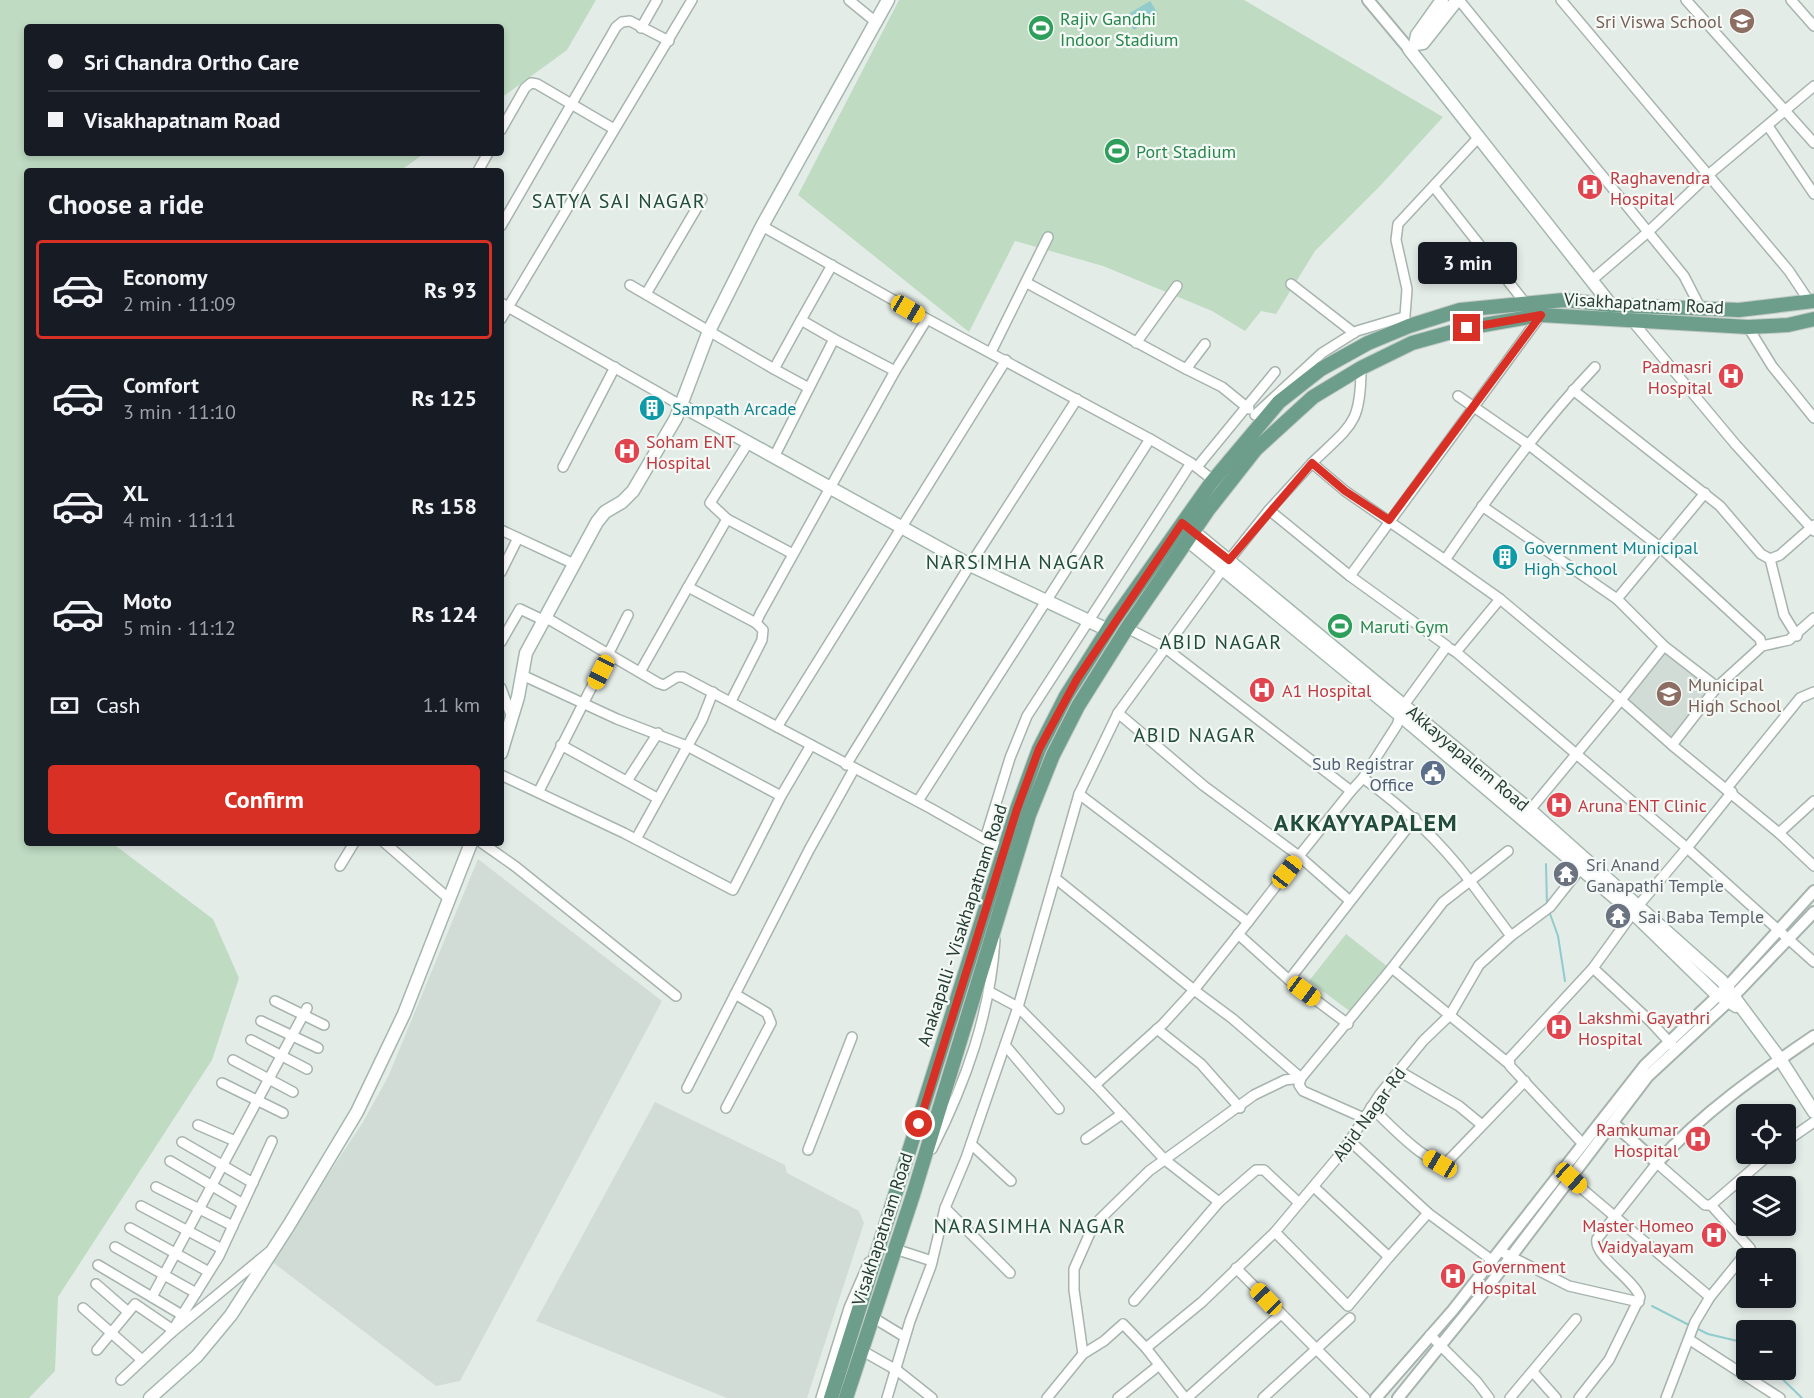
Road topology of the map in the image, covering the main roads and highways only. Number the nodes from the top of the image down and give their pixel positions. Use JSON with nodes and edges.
{"nodes":[{"id":1,"x":888,"y":0,"type":"edge"},
{"id":2,"x":1442,"y":0,"type":"edge"},
{"id":3,"x":1458,"y":0,"type":"edge"},
{"id":4,"x":1412,"y":47,"type":"junction"},
{"id":5,"x":1812,"y":301,"type":"edge"},
{"id":6,"x":1611,"y":305,"type":"junction"},
{"id":7,"x":1814,"y":319,"type":"edge"},
{"id":8,"x":682,"y":406,"type":"junction"},
{"id":9,"x":1179,"y":527,"type":"junction"},
{"id":10,"x":1191,"y":536,"type":"junction"},
{"id":11,"x":1108,"y":630,"type":"junction"},
{"id":12,"x":1402,"y":711,"type":"junction"},
{"id":13,"x":504,"y":743,"type":"edge"},
{"id":14,"x":470,"y":846,"type":"edge"},
{"id":15,"x":1635,"y":909,"type":"junction"},
{"id":16,"x":1814,"y":1112,"type":"edge"},
{"id":17,"x":150,"y":1398,"type":"edge"},
{"id":18,"x":831,"y":1398,"type":"edge"},
{"id":19,"x":846,"y":1398,"type":"edge"}],
"edges":[{"from":1,"to":8,"type":"main road"},
{"from":2,"to":4,"type":"main road"},
{"from":3,"to":4,"type":"main road"},
{"from":4,"to":6,"type":"main road"},
{"from":5,"to":6,"type":"main road","name":"Anakapalli - Visakhapatnam Road"},
{"from":6,"to":9,"type":"main road","name":"Anakapalli - Visakhapatnam Road"},
{"from":7,"to":10,"type":"main road","name":"Visakhapatnam Road"},
{"from":8,"to":11,"type":"main road"},
{"from":8,"to":13,"type":"main road"},
{"from":9,"to":10,"type":"main road","name":"Akkayyapalem Road"},
{"from":9,"to":11,"type":"main road","name":"Anakapalli - Visakhapatnam Road"},
{"from":10,"to":12,"type":"main road","name":"Akkayyapalem Road"},
{"from":10,"to":19,"type":"main road","name":"Visakhapatnam Road"},
{"from":11,"to":18,"type":"main road","name":"Anakapalli - Visakhapatnam Road"},
{"from":12,"to":15,"type":"main road"},
{"from":12,"to":15,"type":"main road","name":"Akkayyapalem Road"},
{"from":14,"to":17,"type":"main road"},
{"from":15,"to":16,"type":"main road","name":"Akkayyapalem Road"}]}
